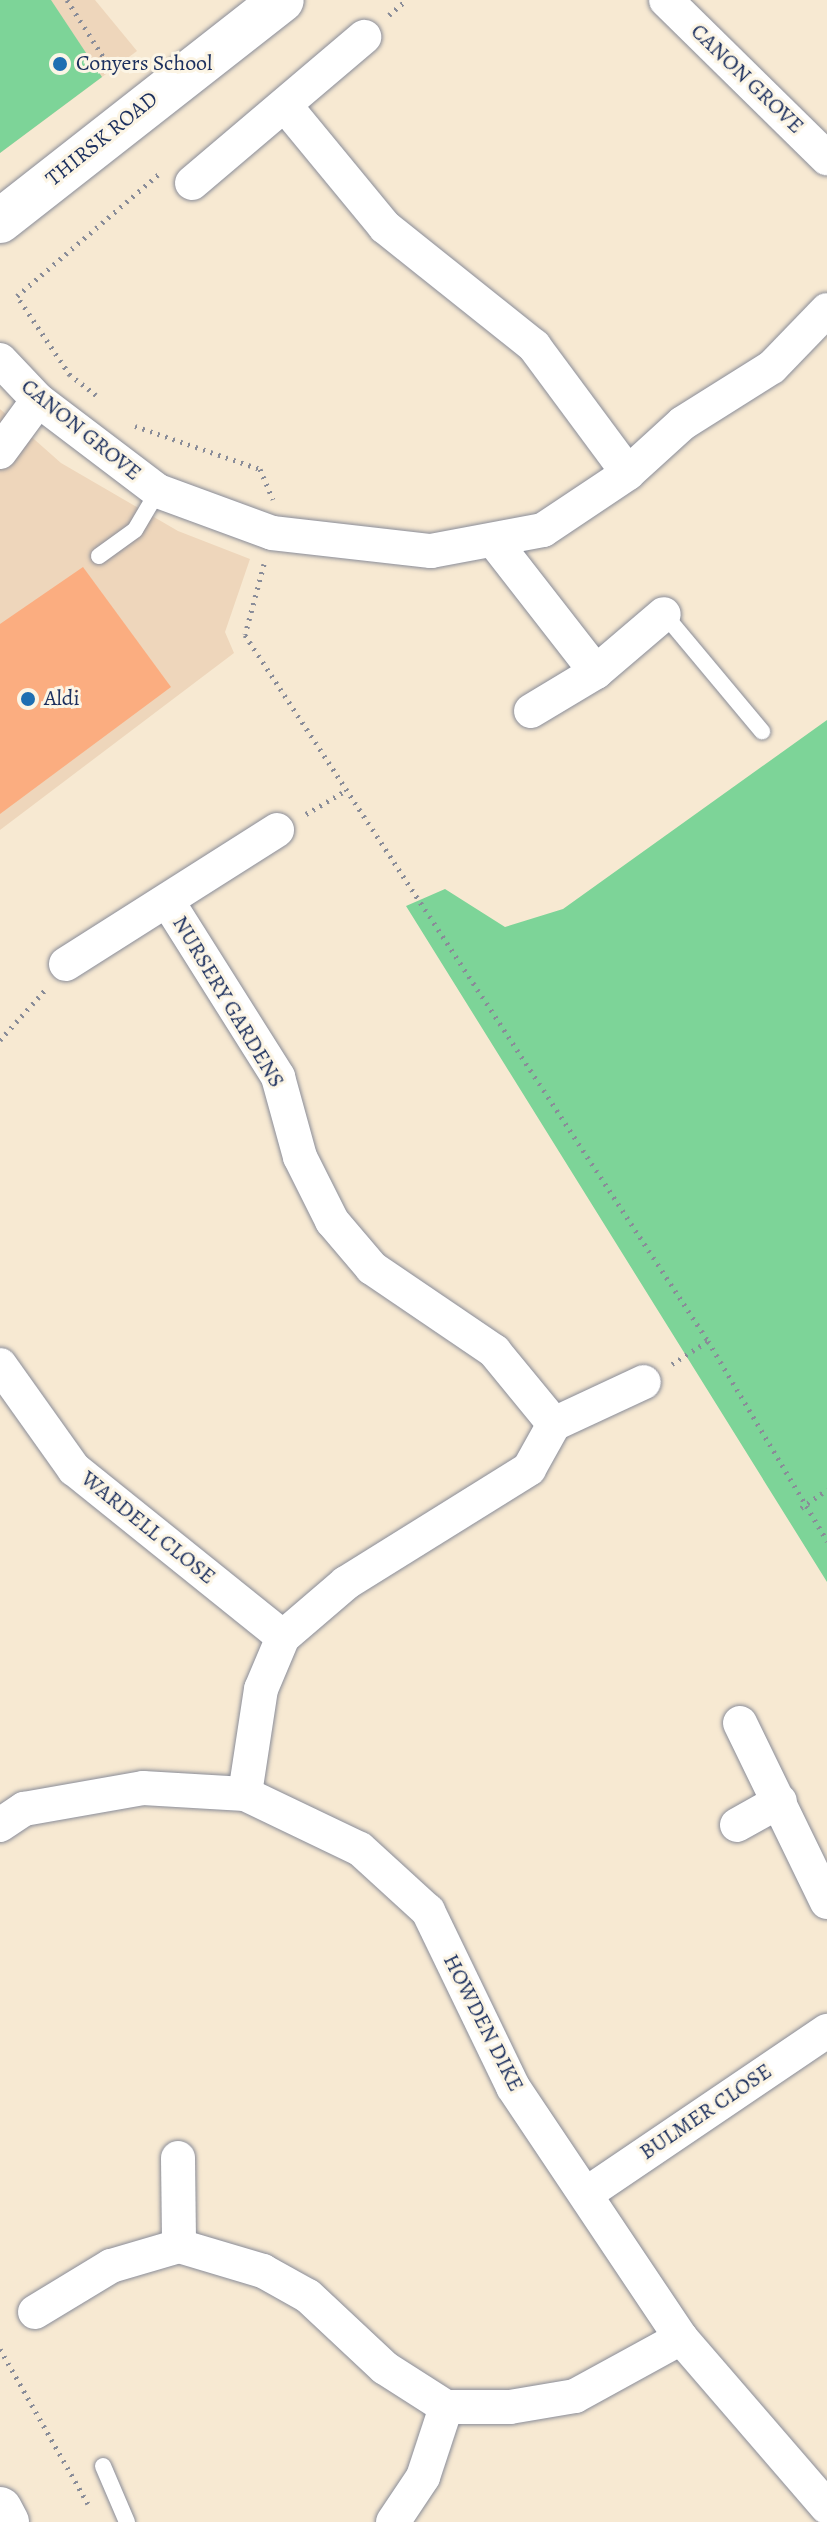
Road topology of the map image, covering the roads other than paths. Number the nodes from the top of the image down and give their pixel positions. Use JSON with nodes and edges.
{"nodes":[{"id":1,"x":282,"y":0,"type":"edge"},
{"id":2,"x":666,"y":0,"type":"edge"},
{"id":3,"x":364,"y":37,"type":"dead end"},
{"id":4,"x":287,"y":108,"type":"junction"},
{"id":5,"x":827,"y":158,"type":"edge"},
{"id":6,"x":179,"y":176,"type":"road end"},
{"id":7,"x":0,"y":221,"type":"edge"},
{"id":8,"x":827,"y":310,"type":"edge"},
{"id":9,"x":0,"y":360,"type":"edge"},
{"id":10,"x":38,"y":400,"type":"junction"},
{"id":11,"x":0,"y":452,"type":"edge"},
{"id":12,"x":628,"y":473,"type":"junction"},
{"id":13,"x":158,"y":491,"type":"junction"},
{"id":14,"x":494,"y":541,"type":"junction"},
{"id":15,"x":99,"y":556,"type":"dead end"},
{"id":16,"x":664,"y":614,"type":"joint"},
{"id":17,"x":596,"y":672,"type":"junction"},
{"id":18,"x":531,"y":711,"type":"dead end"},
{"id":19,"x":762,"y":731,"type":"dead end"},
{"id":20,"x":277,"y":830,"type":"dead end"},
{"id":21,"x":168,"y":902,"type":"junction"},
{"id":22,"x":66,"y":964,"type":"road end"},
{"id":23,"x":0,"y":1365,"type":"edge"},
{"id":24,"x":644,"y":1382,"type":"road end"},
{"id":25,"x":554,"y":1424,"type":"junction"},
{"id":26,"x":283,"y":1637,"type":"junction"},
{"id":27,"x":740,"y":1723,"type":"dead end"},
{"id":28,"x":245,"y":1794,"type":"junction"},
{"id":29,"x":780,"y":1801,"type":"junction"},
{"id":30,"x":0,"y":1825,"type":"edge"},
{"id":31,"x":737,"y":1825,"type":"dead end"},
{"id":32,"x":827,"y":1902,"type":"edge"},
{"id":33,"x":827,"y":2031,"type":"edge"},
{"id":34,"x":178,"y":2158,"type":"dead end"},
{"id":35,"x":586,"y":2194,"type":"junction"},
{"id":36,"x":179,"y":2246,"type":"junction"},
{"id":37,"x":35,"y":2312,"type":"dead end"},
{"id":38,"x":681,"y":2338,"type":"junction"},
{"id":39,"x":446,"y":2407,"type":"junction"},
{"id":40,"x":103,"y":2466,"type":"dead end"},
{"id":41,"x":823,"y":2496,"type":"edge"},
{"id":42,"x":0,"y":2509,"type":"edge"},
{"id":43,"x":7,"y":2522,"type":"edge"},
{"id":44,"x":127,"y":2522,"type":"edge"},
{"id":45,"x":393,"y":2522,"type":"edge"}],
"edges":[{"from":1,"to":7,"type":"main road","name":"THIRSK ROAD"},
{"from":2,"to":5,"type":"street","name":"CANON GROVE"},
{"from":3,"to":4,"type":"street"},
{"from":4,"to":6,"type":"street"},
{"from":4,"to":12,"type":"street"},
{"from":8,"to":12,"type":"street","name":"CANON GROVE"},
{"from":9,"to":10,"type":"street","name":"CANON GROVE"},
{"from":10,"to":11,"type":"street"},
{"from":10,"to":13,"type":"street","name":"CANON GROVE"},
{"from":12,"to":14,"type":"street","name":"CANON GROVE"},
{"from":13,"to":14,"type":"street","name":"CANON GROVE"},
{"from":13,"to":15,"type":"lane"},
{"from":14,"to":17,"type":"street"},
{"from":16,"to":17,"type":"street"},
{"from":16,"to":19,"type":"lane"},
{"from":17,"to":18,"type":"street"},
{"from":20,"to":21,"type":"street","name":"NURSERY GARDENS"},
{"from":21,"to":22,"type":"street","name":"NURSERY GARDENS"},
{"from":21,"to":25,"type":"street","name":"NURSERY GARDENS"},
{"from":23,"to":26,"type":"street","name":"WARDELL CLOSE"},
{"from":24,"to":25,"type":"street"},
{"from":25,"to":26,"type":"street"},
{"from":26,"to":28,"type":"street"},
{"from":27,"to":29,"type":"street"},
{"from":28,"to":30,"type":"street","name":"HOWDEN DIKE"},
{"from":28,"to":35,"type":"street","name":"HOWDEN DIKE"},
{"from":29,"to":31,"type":"street"},
{"from":29,"to":32,"type":"street"},
{"from":33,"to":35,"type":"street","name":"BULMER CLOSE"},
{"from":34,"to":36,"type":"street"},
{"from":35,"to":38,"type":"street","name":"HOWDEN DIKE"},
{"from":36,"to":37,"type":"street"},
{"from":36,"to":39,"type":"street"},
{"from":38,"to":39,"type":"street"},
{"from":38,"to":41,"type":"street","name":"HOWDEN DIKE"},
{"from":39,"to":45,"type":"street"},
{"from":40,"to":44,"type":"lane"},
{"from":42,"to":43,"type":"main road"}]}
